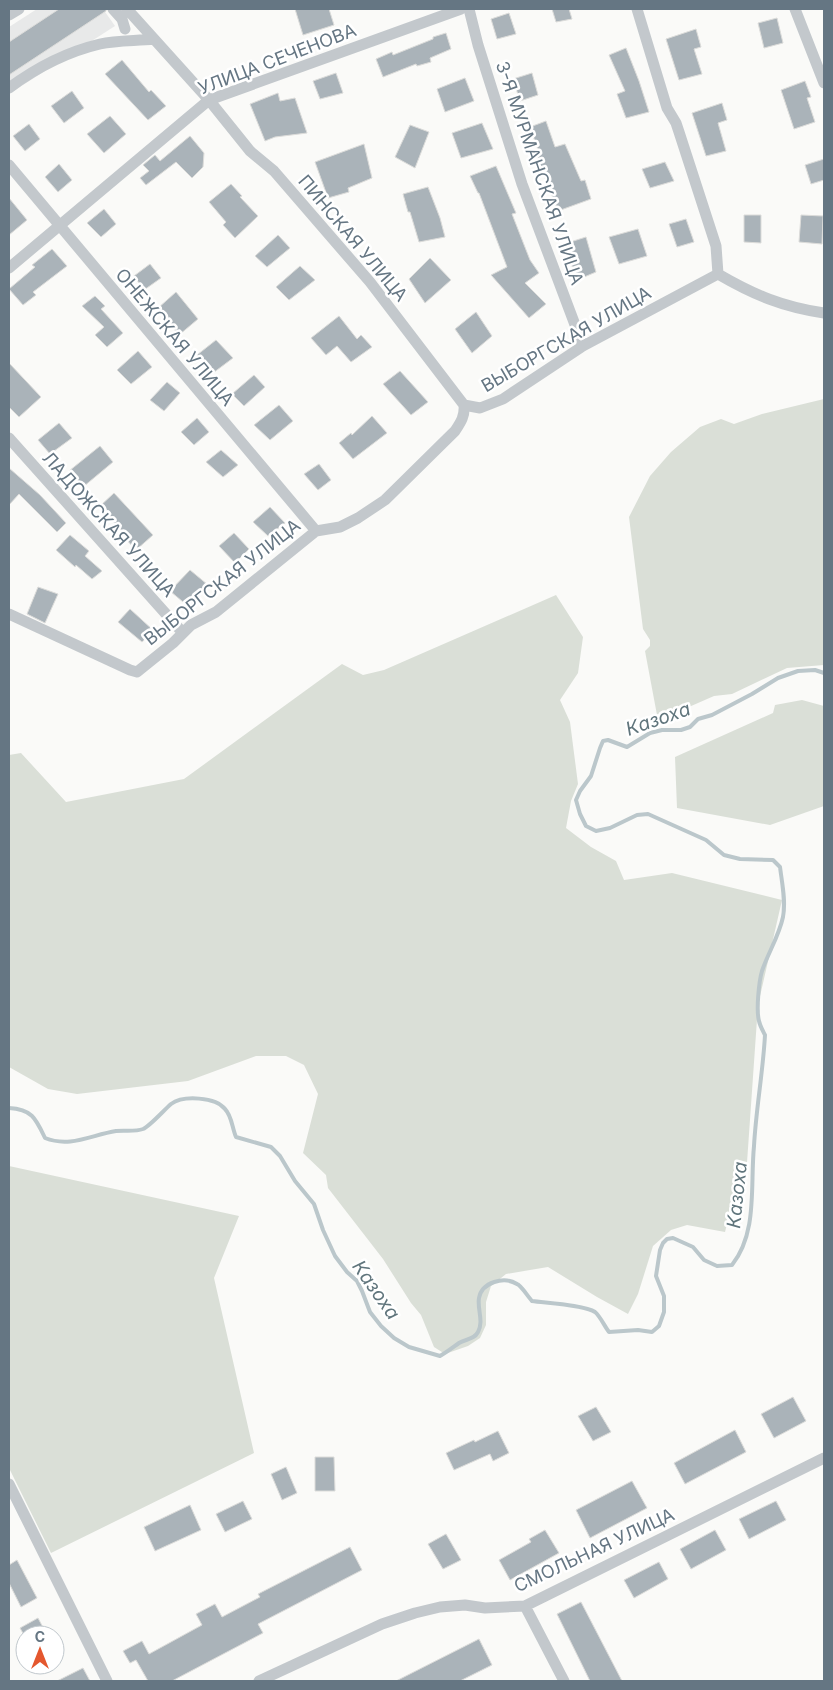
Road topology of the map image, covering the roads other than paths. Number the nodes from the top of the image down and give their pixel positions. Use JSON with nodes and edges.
{"nodes":[{"id":1,"x":18,"y":9,"type":"edge"},
{"id":2,"x":113,"y":9,"type":"edge"},
{"id":3,"x":126,"y":9,"type":"edge"},
{"id":4,"x":461,"y":9,"type":"edge"},
{"id":5,"x":469,"y":9,"type":"edge"},
{"id":6,"x":637,"y":9,"type":"edge"},
{"id":7,"x":795,"y":9,"type":"edge"},
{"id":8,"x":9,"y":15,"type":"edge"},
{"id":9,"x":125,"y":29,"type":"dead end"},
{"id":10,"x":154,"y":39,"type":"junction"},
{"id":11,"x":824,"y":83,"type":"edge"},
{"id":12,"x":9,"y":88,"type":"edge"},
{"id":13,"x":209,"y":100,"type":"junction"},
{"id":14,"x":9,"y":165,"type":"edge"},
{"id":15,"x":59,"y":227,"type":"junction"},
{"id":16,"x":9,"y":268,"type":"edge"},
{"id":17,"x":718,"y":274,"type":"junction"},
{"id":18,"x":824,"y":313,"type":"edge"},
{"id":19,"x":583,"y":346,"type":"junction"},
{"id":20,"x":464,"y":405,"type":"junction"},
{"id":21,"x":9,"y":438,"type":"edge"},
{"id":22,"x":316,"y":530,"type":"junction"},
{"id":23,"x":9,"y":614,"type":"edge"},
{"id":24,"x":182,"y":634,"type":"junction"},
{"id":25,"x":824,"y":1458,"type":"edge"},
{"id":26,"x":10,"y":1489,"type":"edge"},
{"id":27,"x":525,"y":1606,"type":"junction"},
{"id":28,"x":107,"y":1681,"type":"edge"},
{"id":29,"x":259,"y":1681,"type":"edge"},
{"id":30,"x":564,"y":1681,"type":"edge"}],
"edges":[{"from":1,"to":8,"type":"street"},
{"from":2,"to":9,"type":"street"},
{"from":3,"to":10,"type":"street","name":"ПИНСКАЯ УЛИЦА"},
{"from":4,"to":13,"type":"street","name":"УЛИЦА СЕЧЕНОВА"},
{"from":5,"to":19,"type":"street","name":"3-Я МУРМАНСКАЯ УЛИЦА"},
{"from":6,"to":17,"type":"street"},
{"from":7,"to":11,"type":"street"},
{"from":10,"to":12,"type":"street"},
{"from":10,"to":13,"type":"street","name":"ПИНСКАЯ УЛИЦА"},
{"from":13,"to":15,"type":"street","name":"УЛИЦА СЕЧЕНОВА"},
{"from":13,"to":20,"type":"street","name":"ПИНСКАЯ УЛИЦА"},
{"from":14,"to":15,"type":"street","name":"ОНЕЖСКАЯ УЛИЦА"},
{"from":15,"to":16,"type":"street","name":"УЛИЦА СЕЧЕНОВА"},
{"from":15,"to":22,"type":"street","name":"ОНЕЖСКАЯ УЛИЦА"},
{"from":17,"to":18,"type":"street"},
{"from":17,"to":19,"type":"street","name":"ВЫБОРГСКАЯ УЛИЦА"},
{"from":19,"to":20,"type":"street","name":"ВЫБОРГСКАЯ УЛИЦА"},
{"from":20,"to":22,"type":"street","name":"ВЫБОРГСКАЯ УЛИЦА"},
{"from":21,"to":24,"type":"street","name":"ЛАДОЖСКАЯ УЛИЦА"},
{"from":22,"to":24,"type":"street","name":"ВЫБОРГСКАЯ УЛИЦА"},
{"from":23,"to":24,"type":"street","name":"ВЫБОРГСКАЯ УЛИЦА"},
{"from":25,"to":27,"type":"street","name":"СМОЛЬНАЯ УЛИЦА"},
{"from":26,"to":28,"type":"street"},
{"from":27,"to":29,"type":"street","name":"СМОЛЬНАЯ УЛИЦА"},
{"from":27,"to":30,"type":"street"}]}
